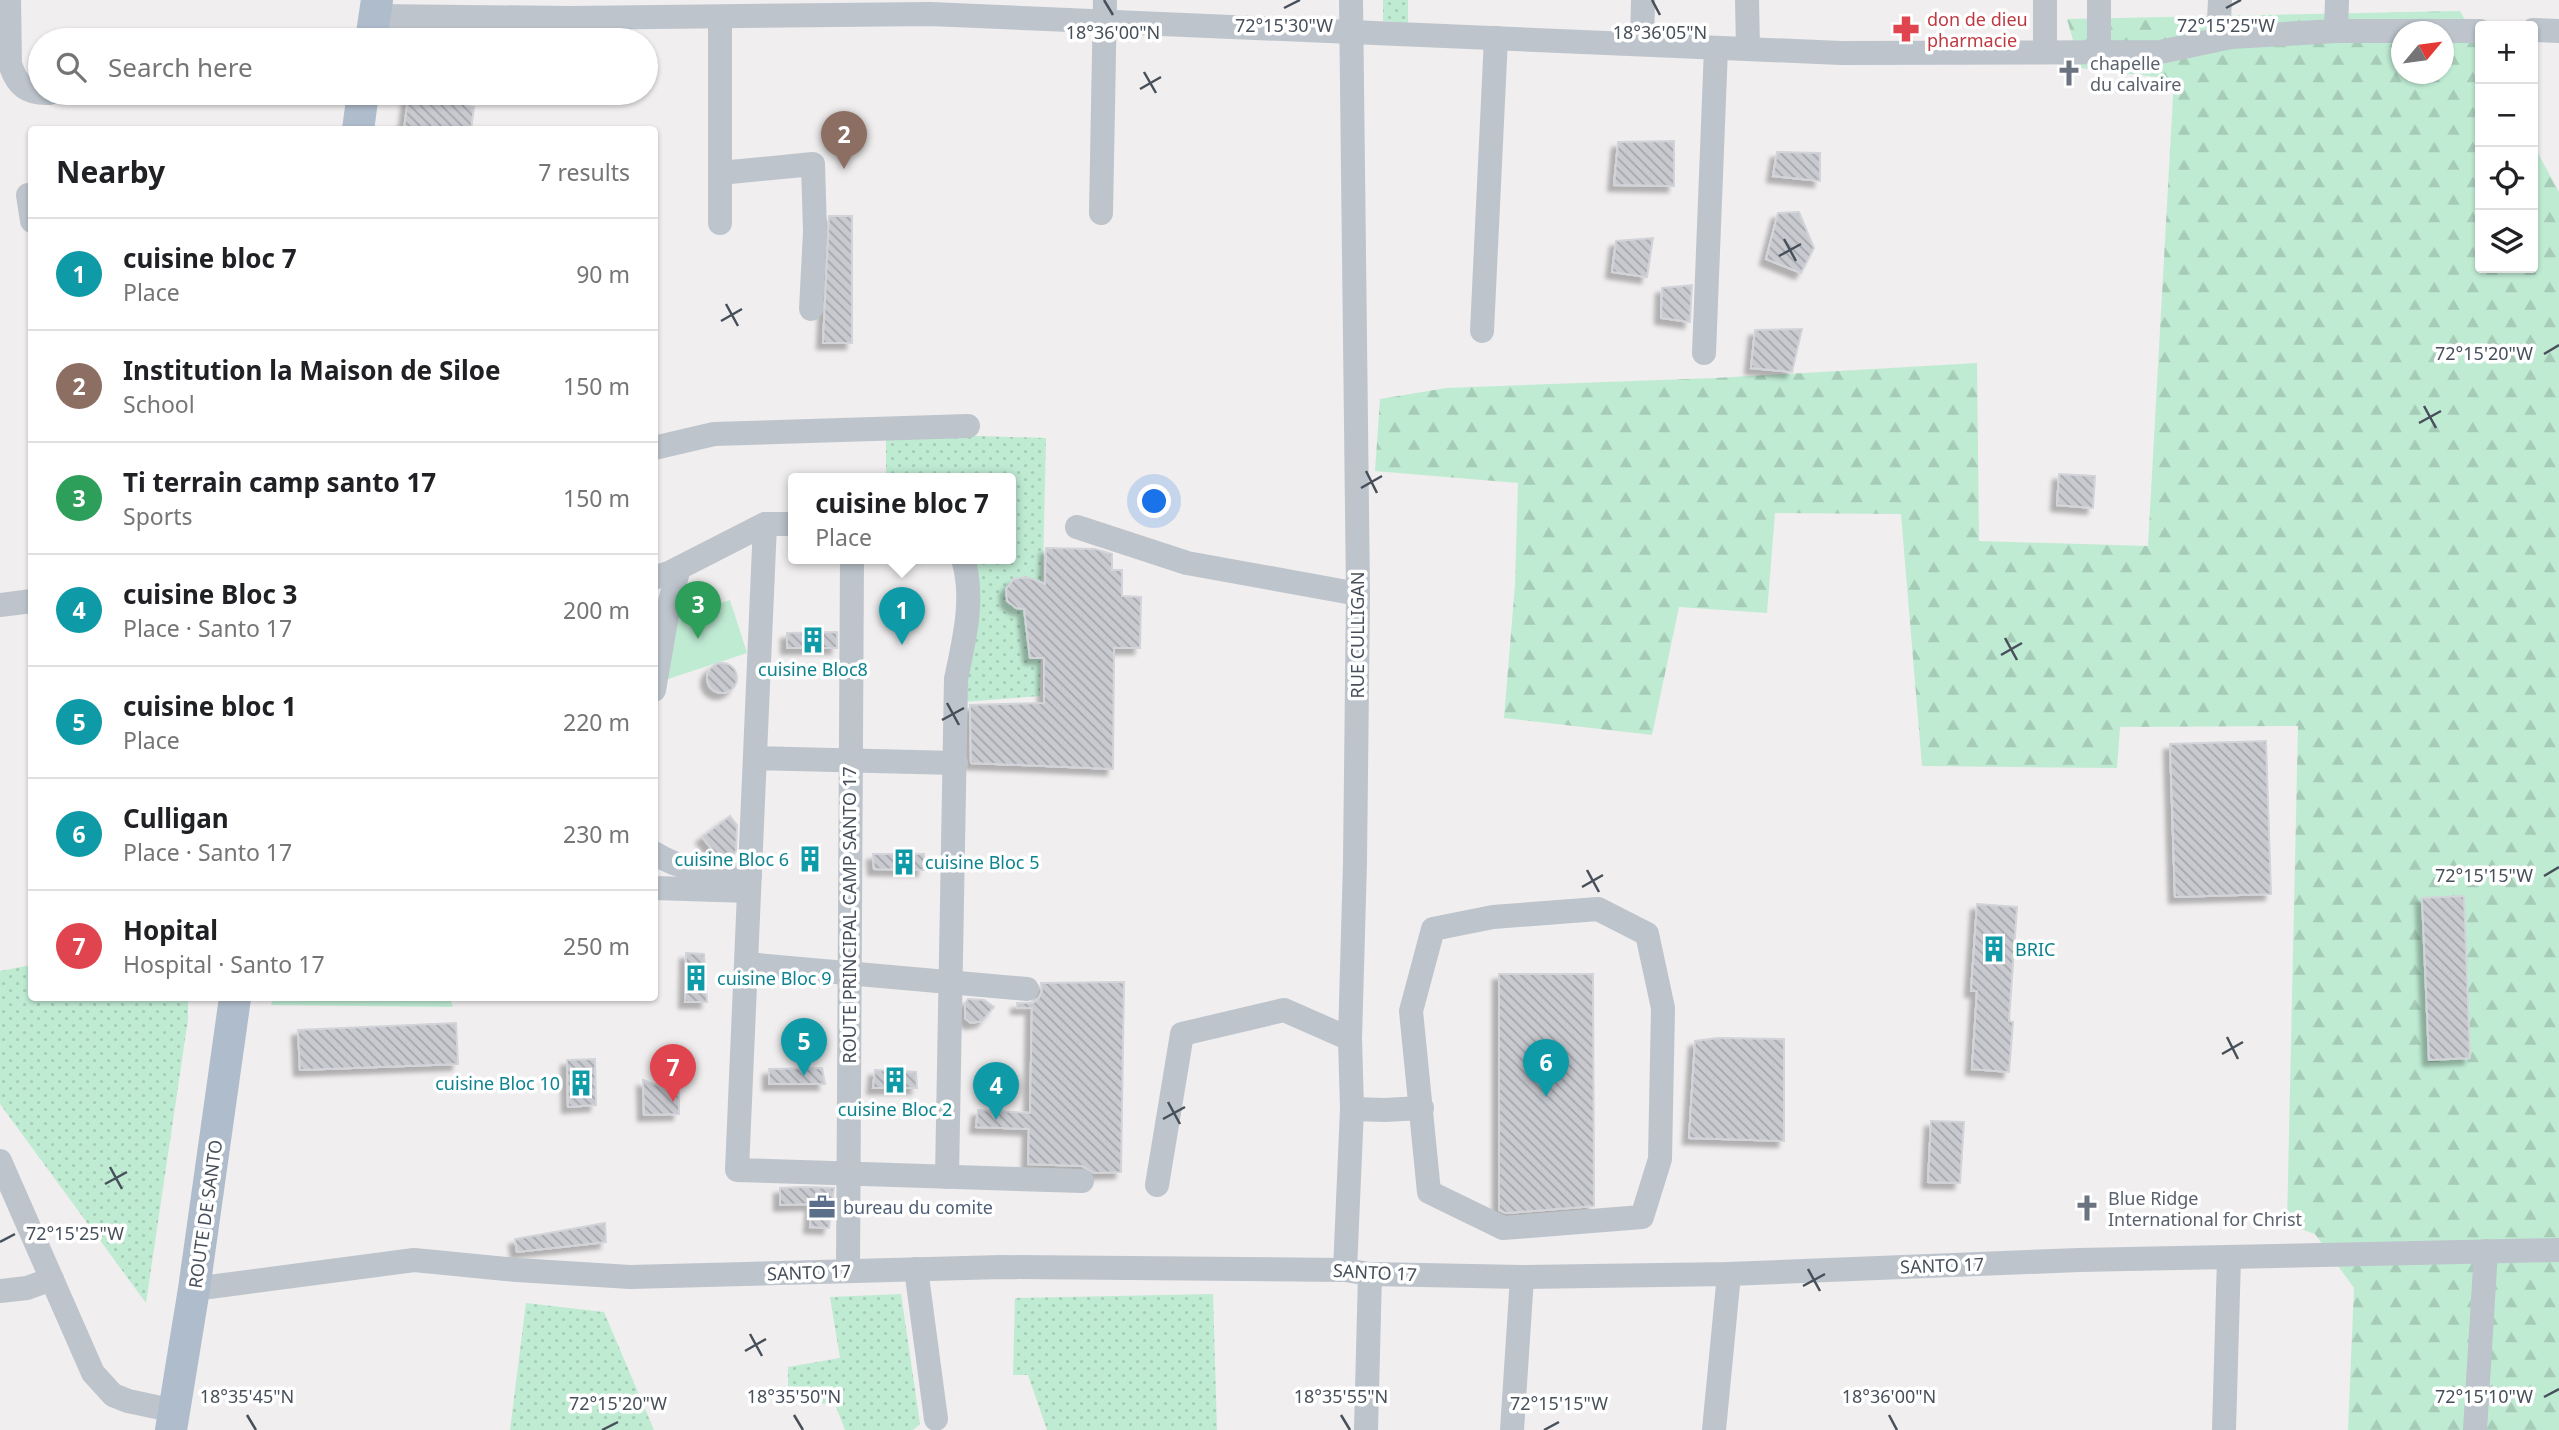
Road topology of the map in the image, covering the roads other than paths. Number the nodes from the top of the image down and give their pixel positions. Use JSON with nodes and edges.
{"nodes":[{"id":1,"x":9,"y":0,"type":"edge"},
{"id":2,"x":1351,"y":0,"type":"edge"},
{"id":3,"x":1643,"y":0,"type":"edge"},
{"id":4,"x":1747,"y":0,"type":"edge"},
{"id":5,"x":2045,"y":0,"type":"edge"},
{"id":6,"x":2099,"y":0,"type":"edge"},
{"id":7,"x":2220,"y":0,"type":"edge"},
{"id":8,"x":2337,"y":0,"type":"edge"},
{"id":9,"x":1105,"y":11,"type":"edge"},
{"id":10,"x":720,"y":17,"type":"junction"},
{"id":11,"x":375,"y":19,"type":"edge"},
{"id":12,"x":2538,"y":30,"type":"edge"},
{"id":13,"x":1351,"y":31,"type":"junction"},
{"id":14,"x":2336,"y":31,"type":"junction"},
{"id":15,"x":2475,"y":31,"type":"edge"},
{"id":16,"x":2559,"y":31,"type":"edge"},
{"id":17,"x":1496,"y":38,"type":"junction"},
{"id":18,"x":2218,"y":39,"type":"junction"},
{"id":19,"x":1642,"y":44,"type":"junction"},
{"id":20,"x":1716,"y":48,"type":"junction"},
{"id":21,"x":1748,"y":49,"type":"junction"},
{"id":22,"x":2045,"y":51,"type":"junction"},
{"id":23,"x":2099,"y":51,"type":"junction"},
{"id":24,"x":28,"y":92,"type":"edge"},
{"id":25,"x":361,"y":105,"type":"edge"},
{"id":26,"x":359,"y":126,"type":"edge"},
{"id":27,"x":720,"y":173,"type":"junction"},
{"id":28,"x":1101,"y":213,"type":"dead end"},
{"id":29,"x":720,"y":223,"type":"dead end"},
{"id":30,"x":811,"y":309,"type":"dead end"},
{"id":31,"x":1482,"y":331,"type":"dead end"},
{"id":32,"x":1704,"y":353,"type":"dead end"},
{"id":33,"x":968,"y":426,"type":"dead end"},
{"id":34,"x":658,"y":447,"type":"edge"},
{"id":35,"x":765,"y":524,"type":"junction"},
{"id":36,"x":788,"y":524,"type":"edge"},
{"id":37,"x":1077,"y":527,"type":"dead end"},
{"id":38,"x":852,"y":564,"type":"edge"},
{"id":39,"x":965,"y":564,"type":"edge"},
{"id":40,"x":668,"y":573,"type":"edge"},
{"id":41,"x":1358,"y":594,"type":"junction"},
{"id":42,"x":28,"y":602,"type":"edge"},
{"id":43,"x":0,"y":605,"type":"edge"},
{"id":44,"x":658,"y":667,"type":"edge"},
{"id":45,"x":756,"y":758,"type":"junction"},
{"id":46,"x":851,"y":761,"type":"junction"},
{"id":47,"x":956,"y":763,"type":"junction"},
{"id":48,"x":658,"y":856,"type":"edge"},
{"id":49,"x":749,"y":883,"type":"junction"},
{"id":50,"x":658,"y":888,"type":"edge"},
{"id":51,"x":746,"y":964,"type":"junction"},
{"id":52,"x":849,"y":973,"type":"junction"},
{"id":53,"x":951,"y":982,"type":"junction"},
{"id":54,"x":1027,"y":989,"type":"dead end"},
{"id":55,"x":235,"y":1001,"type":"edge"},
{"id":56,"x":1350,"y":1039,"type":"junction"},
{"id":57,"x":1352,"y":1108,"type":"junction"},
{"id":58,"x":1422,"y":1108,"type":"junction"},
{"id":59,"x":1,"y":1171,"type":"edge"},
{"id":60,"x":848,"y":1174,"type":"junction"},
{"id":61,"x":947,"y":1177,"type":"junction"},
{"id":62,"x":1082,"y":1181,"type":"dead end"},
{"id":63,"x":1157,"y":1185,"type":"dead end"},
{"id":64,"x":2559,"y":1250,"type":"edge"},
{"id":65,"x":2486,"y":1251,"type":"junction"},
{"id":66,"x":2229,"y":1258,"type":"junction"},
{"id":67,"x":916,"y":1269,"type":"junction"},
{"id":68,"x":1345,"y":1270,"type":"junction"},
{"id":69,"x":848,"y":1271,"type":"junction"},
{"id":70,"x":1370,"y":1274,"type":"junction"},
{"id":71,"x":1729,"y":1274,"type":"junction"},
{"id":72,"x":1522,"y":1277,"type":"junction"},
{"id":73,"x":52,"y":1279,"type":"junction"},
{"id":74,"x":194,"y":1289,"type":"junction"},
{"id":75,"x":0,"y":1291,"type":"edge"},
{"id":76,"x":936,"y":1419,"type":"dead end"},
{"id":77,"x":173,"y":1420,"type":"edge"},
{"id":78,"x":1366,"y":1430,"type":"edge"},
{"id":79,"x":1512,"y":1430,"type":"edge"},
{"id":80,"x":1714,"y":1430,"type":"edge"},
{"id":81,"x":2224,"y":1430,"type":"edge"},
{"id":82,"x":2475,"y":1430,"type":"edge"}],
"edges":[{"from":1,"to":24,"type":"street"},
{"from":2,"to":13,"type":"street","name":"RUE CULLIGAN"},
{"from":3,"to":19,"type":"street"},
{"from":4,"to":21,"type":"street"},
{"from":5,"to":22,"type":"street"},
{"from":6,"to":23,"type":"street"},
{"from":7,"to":18,"type":"street"},
{"from":8,"to":14,"type":"street"},
{"from":9,"to":10,"type":"street"},
{"from":9,"to":13,"type":"street"},
{"from":9,"to":28,"type":"street"},
{"from":10,"to":11,"type":"street"},
{"from":10,"to":27,"type":"street"},
{"from":12,"to":16,"type":"street"},
{"from":13,"to":17,"type":"street"},
{"from":13,"to":41,"type":"street","name":"RUE CULLIGAN"},
{"from":14,"to":15,"type":"street"},
{"from":14,"to":18,"type":"street"},
{"from":17,"to":19,"type":"street"},
{"from":17,"to":31,"type":"street"},
{"from":18,"to":23,"type":"street"},
{"from":19,"to":20,"type":"street"},
{"from":20,"to":21,"type":"street"},
{"from":20,"to":32,"type":"street"},
{"from":21,"to":22,"type":"street"},
{"from":22,"to":23,"type":"street"},
{"from":25,"to":26,"type":"main road"},
{"from":27,"to":29,"type":"street"},
{"from":27,"to":30,"type":"street"},
{"from":33,"to":34,"type":"street"},
{"from":35,"to":36,"type":"street"},
{"from":35,"to":40,"type":"street"},
{"from":35,"to":45,"type":"street"},
{"from":37,"to":41,"type":"street"},
{"from":38,"to":46,"type":"street","name":"ROUTE PRINCIPAL CAMP SANTO 17"},
{"from":39,"to":47,"type":"street"},
{"from":40,"to":44,"type":"street"},
{"from":41,"to":56,"type":"street","name":"RUE CULLIGAN"},
{"from":42,"to":43,"type":"street"},
{"from":45,"to":46,"type":"street"},
{"from":45,"to":49,"type":"street"},
{"from":46,"to":47,"type":"street"},
{"from":46,"to":52,"type":"street","name":"ROUTE PRINCIPAL CAMP SANTO 17"},
{"from":47,"to":53,"type":"street"},
{"from":48,"to":49,"type":"street"},
{"from":49,"to":50,"type":"street"},
{"from":49,"to":51,"type":"street"},
{"from":51,"to":52,"type":"street"},
{"from":51,"to":60,"type":"street"},
{"from":52,"to":53,"type":"street"},
{"from":52,"to":60,"type":"street","name":"ROUTE PRINCIPAL CAMP SANTO 17"},
{"from":53,"to":54,"type":"street"},
{"from":53,"to":61,"type":"street"},
{"from":55,"to":74,"type":"main road","name":"ROUTE DE SANTO"},
{"from":56,"to":57,"type":"street","name":"RUE CULLIGAN"},
{"from":56,"to":63,"type":"street"},
{"from":57,"to":58,"type":"street"},
{"from":57,"to":68,"type":"street","name":"RUE CULLIGAN"},
{"from":58,"to":58,"type":"street"},
{"from":59,"to":73,"type":"street"},
{"from":60,"to":61,"type":"street"},
{"from":60,"to":69,"type":"street","name":"ROUTE PRINCIPAL CAMP SANTO 17"},
{"from":61,"to":62,"type":"street"},
{"from":64,"to":65,"type":"street","name":"SANTO 17"},
{"from":65,"to":66,"type":"street","name":"SANTO 17"},
{"from":65,"to":82,"type":"street"},
{"from":66,"to":71,"type":"street","name":"SANTO 17"},
{"from":66,"to":81,"type":"street"},
{"from":67,"to":68,"type":"street","name":"SANTO 17"},
{"from":67,"to":69,"type":"street","name":"SANTO 17"},
{"from":67,"to":76,"type":"street"},
{"from":68,"to":70,"type":"street","name":"SANTO 17"},
{"from":69,"to":74,"type":"street","name":"SANTO 17"},
{"from":70,"to":72,"type":"street","name":"SANTO 17"},
{"from":70,"to":78,"type":"street"},
{"from":71,"to":72,"type":"street","name":"SANTO 17"},
{"from":71,"to":80,"type":"street"},
{"from":72,"to":79,"type":"street"},
{"from":73,"to":75,"type":"street"},
{"from":73,"to":77,"type":"street"},
{"from":74,"to":77,"type":"main road","name":"ROUTE DE SANTO"}]}
